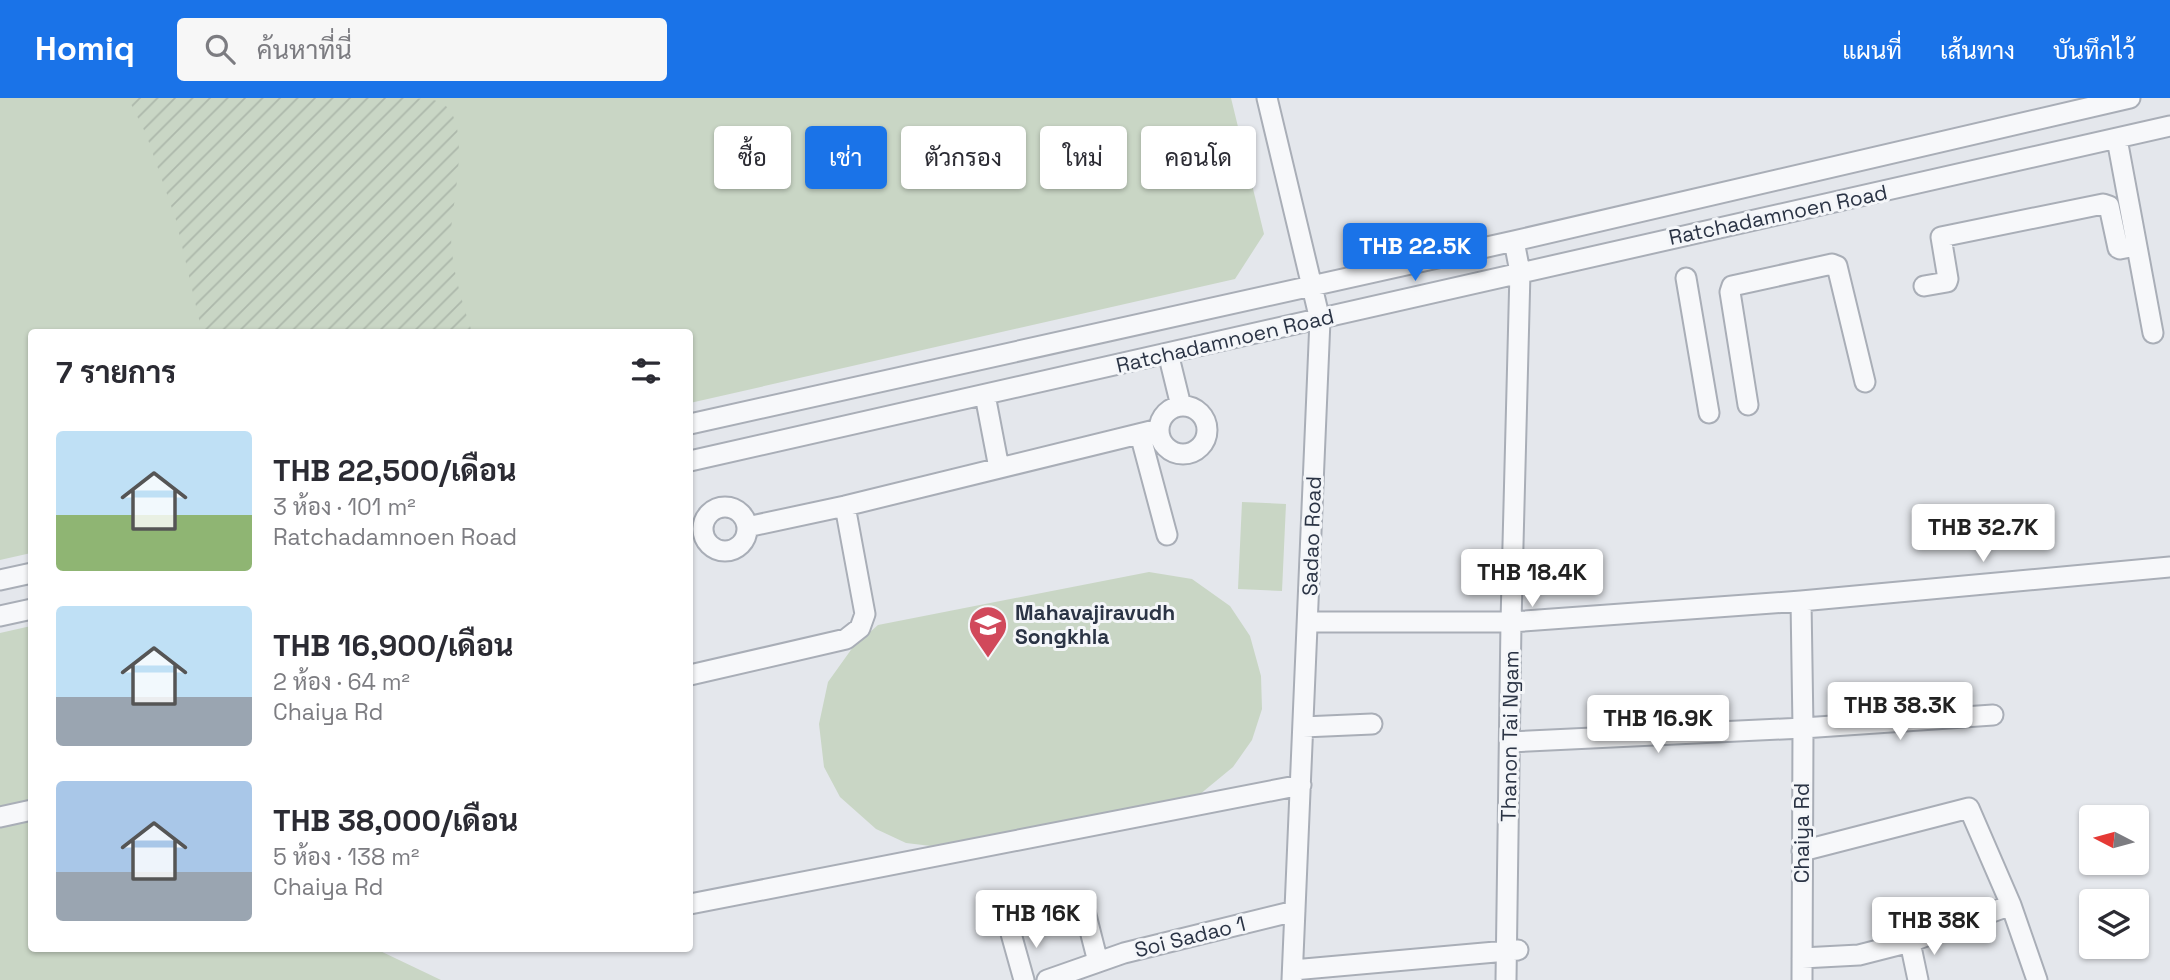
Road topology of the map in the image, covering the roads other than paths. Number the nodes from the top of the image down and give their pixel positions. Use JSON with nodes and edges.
{"nodes":[{"id":1,"x":1266,"y":98,"type":"edge"},
{"id":2,"x":2130,"y":98,"type":"edge"},
{"id":3,"x":2170,"y":126,"type":"edge"},
{"id":4,"x":2117,"y":139,"type":"junction"},
{"id":5,"x":1514,"y":241,"type":"junction"},
{"id":6,"x":2136,"y":246,"type":"junction"},
{"id":7,"x":1520,"y":272,"type":"junction"},
{"id":8,"x":1685,"y":278,"type":"dead end"},
{"id":9,"x":1311,"y":286,"type":"junction"},
{"id":10,"x":1924,"y":286,"type":"dead end"},
{"id":11,"x":1320,"y":320,"type":"junction"},
{"id":12,"x":2153,"y":333,"type":"dead end"},
{"id":13,"x":1168,"y":353,"type":"junction"},
{"id":14,"x":1865,"y":382,"type":"dead end"},
{"id":15,"x":985,"y":395,"type":"junction"},
{"id":16,"x":1748,"y":405,"type":"dead end"},
{"id":17,"x":1181,"y":406,"type":"junction"},
{"id":18,"x":1709,"y":413,"type":"dead end"},
{"id":19,"x":693,"y":423,"type":"edge"},
{"id":20,"x":1149,"y":432,"type":"junction"},
{"id":21,"x":693,"y":460,"type":"edge"},
{"id":22,"x":999,"y":468,"type":"junction"},
{"id":23,"x":845,"y":506,"type":"junction"},
{"id":24,"x":747,"y":527,"type":"junction"},
{"id":25,"x":1167,"y":535,"type":"dead end"},
{"id":26,"x":696,"y":537,"type":"edge"},
{"id":27,"x":2170,"y":567,"type":"edge"},
{"id":28,"x":28,"y":574,"type":"edge"},
{"id":29,"x":0,"y":580,"type":"edge"},
{"id":30,"x":1801,"y":601,"type":"junction"},
{"id":31,"x":28,"y":610,"type":"edge"},
{"id":32,"x":0,"y":616,"type":"edge"},
{"id":33,"x":1308,"y":621,"type":"junction"},
{"id":34,"x":1511,"y":622,"type":"junction"},
{"id":35,"x":693,"y":674,"type":"edge"},
{"id":36,"x":1993,"y":715,"type":"dead end"},
{"id":37,"x":1372,"y":724,"type":"dead end"},
{"id":38,"x":1303,"y":727,"type":"junction"},
{"id":39,"x":1803,"y":728,"type":"junction"},
{"id":40,"x":1510,"y":741,"type":"junction"},
{"id":41,"x":1301,"y":785,"type":"junction"},
{"id":42,"x":28,"y":811,"type":"edge"},
{"id":43,"x":0,"y":817,"type":"edge"},
{"id":44,"x":1802,"y":851,"type":"junction"},
{"id":45,"x":693,"y":903,"type":"edge"},
{"id":46,"x":2011,"y":905,"type":"junction"},
{"id":47,"x":1084,"y":911,"type":"dead end"},
{"id":48,"x":1295,"y":911,"type":"junction"},
{"id":49,"x":1010,"y":930,"type":"dead end"},
{"id":50,"x":1910,"y":943,"type":"junction"},
{"id":51,"x":1513,"y":951,"type":"junction"},
{"id":52,"x":1802,"y":958,"type":"junction"},
{"id":53,"x":1098,"y":962,"type":"junction"},
{"id":54,"x":1292,"y":975,"type":"edge"},
{"id":55,"x":1024,"y":980,"type":"edge"},
{"id":56,"x":1047,"y":980,"type":"edge"},
{"id":57,"x":1506,"y":980,"type":"edge"},
{"id":58,"x":1802,"y":980,"type":"edge"},
{"id":59,"x":1918,"y":980,"type":"edge"},
{"id":60,"x":2037,"y":980,"type":"edge"}],
"edges":[{"from":1,"to":9,"type":"street","name":"Sadao Road"},
{"from":2,"to":5,"type":"street","name":"Ratchadamnoen Road"},
{"from":3,"to":4,"type":"street","name":"Ratchadamnoen Road"},
{"from":4,"to":6,"type":"street"},
{"from":4,"to":7,"type":"street","name":"Ratchadamnoen Road"},
{"from":5,"to":7,"type":"street","name":"Thanon Tai Ngam"},
{"from":5,"to":9,"type":"street","name":"Ratchadamnoen Road"},
{"from":6,"to":10,"type":"street"},
{"from":6,"to":12,"type":"street"},
{"from":7,"to":11,"type":"street","name":"Ratchadamnoen Road"},
{"from":7,"to":34,"type":"street","name":"Thanon Tai Ngam"},
{"from":8,"to":18,"type":"street"},
{"from":9,"to":11,"type":"street","name":"Sadao Road"},
{"from":9,"to":19,"type":"street","name":"Ratchadamnoen Road"},
{"from":11,"to":13,"type":"street","name":"Ratchadamnoen Road"},
{"from":11,"to":33,"type":"street","name":"Sadao Road"},
{"from":13,"to":15,"type":"street","name":"Ratchadamnoen Road"},
{"from":13,"to":17,"type":"street"},
{"from":14,"to":16,"type":"street"},
{"from":15,"to":21,"type":"street","name":"Ratchadamnoen Road"},
{"from":15,"to":22,"type":"street"},
{"from":17,"to":20,"type":"street"},
{"from":17,"to":20,"type":"street"},
{"from":20,"to":22,"type":"street"},
{"from":20,"to":25,"type":"street"},
{"from":22,"to":23,"type":"street"},
{"from":23,"to":24,"type":"street"},
{"from":23,"to":35,"type":"street"},
{"from":24,"to":26,"type":"street"},
{"from":24,"to":26,"type":"street"},
{"from":27,"to":30,"type":"street"},
{"from":28,"to":29,"type":"street"},
{"from":30,"to":34,"type":"street"},
{"from":30,"to":39,"type":"street","name":"Chaiya Rd"},
{"from":31,"to":32,"type":"street"},
{"from":33,"to":34,"type":"street"},
{"from":33,"to":38,"type":"street","name":"Sadao Road"},
{"from":34,"to":40,"type":"street","name":"Thanon Tai Ngam"},
{"from":36,"to":39,"type":"street"},
{"from":37,"to":38,"type":"street"},
{"from":38,"to":41,"type":"street","name":"Sadao Road"},
{"from":39,"to":40,"type":"street"},
{"from":39,"to":44,"type":"street","name":"Chaiya Rd"},
{"from":40,"to":51,"type":"street","name":"Thanon Tai Ngam"},
{"from":41,"to":45,"type":"street"},
{"from":41,"to":48,"type":"street","name":"Sadao Road"},
{"from":42,"to":43,"type":"street"},
{"from":44,"to":46,"type":"street"},
{"from":44,"to":52,"type":"street","name":"Chaiya Rd"},
{"from":46,"to":50,"type":"street"},
{"from":46,"to":60,"type":"street"},
{"from":47,"to":53,"type":"street"},
{"from":48,"to":53,"type":"street","name":"Soi Sadao 1"},
{"from":48,"to":54,"type":"street","name":"Sadao Road"},
{"from":49,"to":55,"type":"street"},
{"from":50,"to":52,"type":"street"},
{"from":50,"to":59,"type":"street"},
{"from":51,"to":54,"type":"street"},
{"from":51,"to":57,"type":"street","name":"Thanon Tai Ngam"},
{"from":52,"to":58,"type":"street","name":"Chaiya Rd"},
{"from":53,"to":56,"type":"street","name":"Soi Sadao 1"}]}
